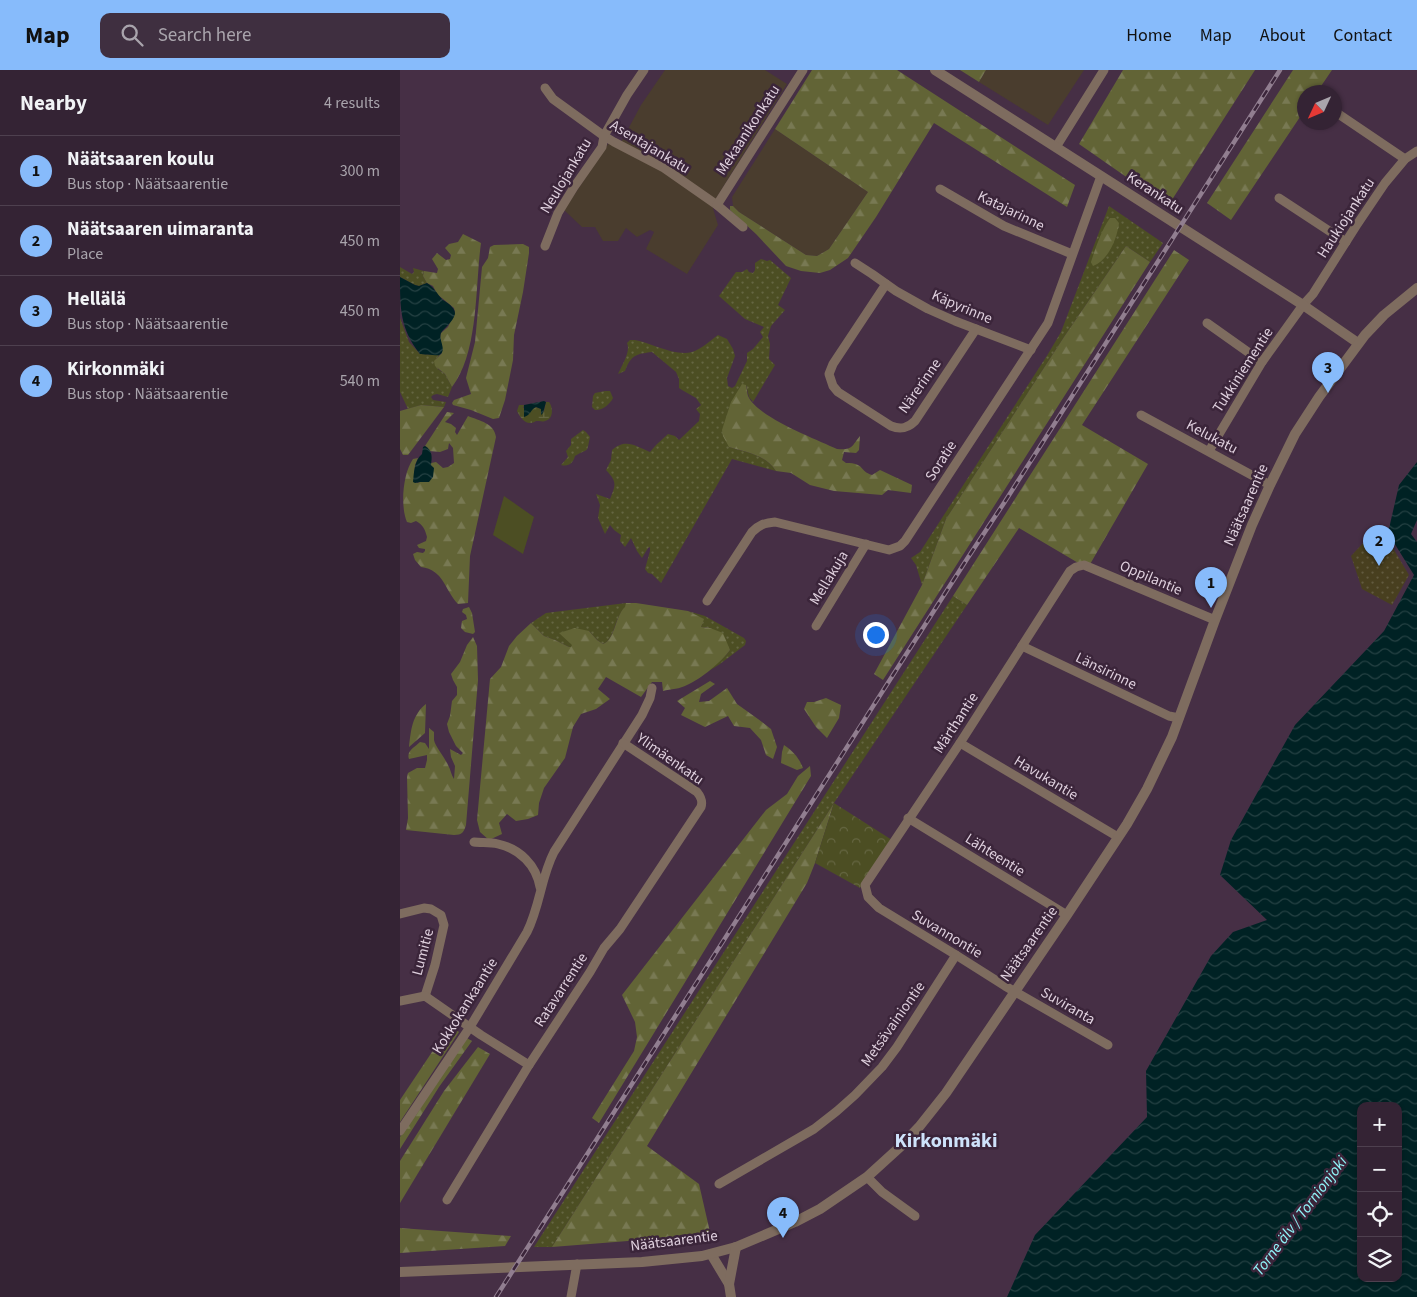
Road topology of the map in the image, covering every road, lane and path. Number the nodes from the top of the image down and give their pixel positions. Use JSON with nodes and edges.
{"nodes":[{"id":1,"x":644,"y":70,"type":"edge"},
{"id":2,"x":803,"y":70,"type":"edge"},
{"id":3,"x":935,"y":70,"type":"edge"},
{"id":4,"x":1104,"y":70,"type":"edge"},
{"id":5,"x":545,"y":88,"type":"dead end"},
{"id":6,"x":1342,"y":116,"type":"edge"},
{"id":7,"x":604,"y":136,"type":"junction"},
{"id":8,"x":1056,"y":147,"type":"junction"},
{"id":9,"x":1417,"y":151,"type":"edge"},
{"id":10,"x":1405,"y":159,"type":"junction"},
{"id":11,"x":1101,"y":176,"type":"junction"},
{"id":12,"x":940,"y":189,"type":"dead end"},
{"id":13,"x":1279,"y":198,"type":"dead end"},
{"id":14,"x":716,"y":205,"type":"junction"},
{"id":15,"x":743,"y":227,"type":"dead end"},
{"id":16,"x":1346,"y":242,"type":"junction"},
{"id":17,"x":545,"y":246,"type":"dead end"},
{"id":18,"x":1072,"y":254,"type":"junction"},
{"id":19,"x":854,"y":263,"type":"dead end"},
{"id":20,"x":886,"y":284,"type":"junction"},
{"id":21,"x":1417,"y":288,"type":"edge"},
{"id":22,"x":1303,"y":305,"type":"junction"},
{"id":23,"x":1207,"y":323,"type":"dead end"},
{"id":24,"x":976,"y":329,"type":"junction"},
{"id":25,"x":1358,"y":343,"type":"junction"},
{"id":26,"x":1031,"y":350,"type":"junction"},
{"id":27,"x":1262,"y":362,"type":"junction"},
{"id":28,"x":1141,"y":415,"type":"dead end"},
{"id":29,"x":1209,"y":451,"type":"junction"},
{"id":30,"x":1270,"y":485,"type":"junction"},
{"id":31,"x":866,"y":544,"type":"junction"},
{"id":32,"x":1076,"y":567,"type":"joint"},
{"id":33,"x":707,"y":601,"type":"dead end"},
{"id":34,"x":1214,"y":620,"type":"junction"},
{"id":35,"x":816,"y":626,"type":"dead end"},
{"id":36,"x":1022,"y":646,"type":"junction"},
{"id":37,"x":652,"y":688,"type":"dead end"},
{"id":38,"x":1178,"y":718,"type":"junction"},
{"id":39,"x":623,"y":743,"type":"junction"},
{"id":40,"x":960,"y":743,"type":"junction"},
{"id":41,"x":702,"y":798,"type":"joint"},
{"id":42,"x":908,"y":818,"type":"junction"},
{"id":43,"x":1118,"y":837,"type":"junction"},
{"id":44,"x":474,"y":842,"type":"dead end"},
{"id":45,"x":541,"y":890,"type":"junction"},
{"id":46,"x":868,"y":897,"type":"joint"},
{"id":47,"x":400,"y":914,"type":"edge"},
{"id":48,"x":1067,"y":915,"type":"junction"},
{"id":49,"x":956,"y":954,"type":"junction"},
{"id":50,"x":1015,"y":991,"type":"junction"},
{"id":51,"x":425,"y":996,"type":"junction"},
{"id":52,"x":400,"y":1002,"type":"edge"},
{"id":53,"x":470,"y":1026,"type":"junction"},
{"id":54,"x":1108,"y":1045,"type":"dead end"},
{"id":55,"x":529,"y":1065,"type":"junction"},
{"id":56,"x":400,"y":1131,"type":"edge"},
{"id":57,"x":867,"y":1176,"type":"junction"},
{"id":58,"x":719,"y":1184,"type":"dead end"},
{"id":59,"x":447,"y":1200,"type":"dead end"},
{"id":60,"x":915,"y":1216,"type":"dead end"},
{"id":61,"x":736,"y":1247,"type":"junction"},
{"id":62,"x":711,"y":1254,"type":"junction"},
{"id":63,"x":577,"y":1264,"type":"junction"},
{"id":64,"x":400,"y":1272,"type":"edge"},
{"id":65,"x":729,"y":1284,"type":"junction"},
{"id":66,"x":571,"y":1297,"type":"edge"},
{"id":67,"x":731,"y":1297,"type":"edge"}],
"edges":[{"from":1,"to":7,"type":"street","name":"Neulojankatu"},
{"from":2,"to":14,"type":"street","name":"Mekaanikonkatu"},
{"from":3,"to":8,"type":"street","name":"Kerankatu"},
{"from":4,"to":8,"type":"street"},
{"from":5,"to":7,"type":"street","name":"Asentajankatu"},
{"from":6,"to":10,"type":"street"},
{"from":7,"to":14,"type":"street","name":"Asentajankatu"},
{"from":7,"to":17,"type":"street","name":"Neulojankatu"},
{"from":8,"to":11,"type":"street","name":"Kerankatu"},
{"from":9,"to":10,"type":"street","name":"Haukiojankatu"},
{"from":10,"to":16,"type":"street","name":"Haukiojankatu"},
{"from":11,"to":18,"type":"street","name":"Soratie"},
{"from":11,"to":22,"type":"street","name":"Kerankatu"},
{"from":12,"to":18,"type":"street","name":"Katajarinne"},
{"from":13,"to":16,"type":"street"},
{"from":14,"to":15,"type":"street","name":"Asentajankatu"},
{"from":16,"to":22,"type":"street","name":"Haukiojankatu"},
{"from":18,"to":26,"type":"street","name":"Soratie"},
{"from":19,"to":20,"type":"street","name":"Käpyrinne"},
{"from":20,"to":24,"type":"street","name":"Käpyrinne"},
{"from":20,"to":24,"type":"street","name":"Närerinne"},
{"from":21,"to":25,"type":"street","name":"Näätsaarentie"},
{"from":22,"to":25,"type":"street","name":"Kerankatu"},
{"from":22,"to":27,"type":"street","name":"Tukkiniementie"},
{"from":23,"to":27,"type":"street"},
{"from":24,"to":26,"type":"street","name":"Käpyrinne"},
{"from":25,"to":30,"type":"street","name":"Näätsaarentie"},
{"from":26,"to":31,"type":"street","name":"Soratie"},
{"from":27,"to":29,"type":"street","name":"Tukkiniementie"},
{"from":28,"to":29,"type":"street","name":"Kelukatu"},
{"from":29,"to":30,"type":"street","name":"Kelukatu"},
{"from":30,"to":34,"type":"street","name":"Näätsaarentie"},
{"from":31,"to":33,"type":"street","name":"Soratie"},
{"from":31,"to":35,"type":"street","name":"Mellakuja"},
{"from":32,"to":34,"type":"street","name":"Oppilantie"},
{"from":32,"to":36,"type":"street","name":"Märthantie"},
{"from":34,"to":38,"type":"street","name":"Näätsaarentie"},
{"from":36,"to":38,"type":"street","name":"Länsirinne"},
{"from":36,"to":40,"type":"street","name":"Märthantie"},
{"from":37,"to":39,"type":"street","name":"Kokkokankaantie"},
{"from":38,"to":43,"type":"street","name":"Näätsaarentie"},
{"from":39,"to":41,"type":"street","name":"Ylimäenkatu"},
{"from":39,"to":45,"type":"street","name":"Kokkokankaantie"},
{"from":40,"to":42,"type":"street","name":"Märthantie"},
{"from":40,"to":43,"type":"street","name":"Havukantie"},
{"from":41,"to":55,"type":"street","name":"Ratavarrentie"},
{"from":42,"to":46,"type":"street","name":"Märthantie"},
{"from":42,"to":48,"type":"street","name":"Lähteentie"},
{"from":43,"to":48,"type":"street","name":"Näätsaarentie"},
{"from":44,"to":45,"type":"street"},
{"from":45,"to":53,"type":"street","name":"Kokkokankaantie"},
{"from":46,"to":49,"type":"street","name":"Suvannontie"},
{"from":47,"to":51,"type":"street","name":"Lumitie"},
{"from":48,"to":50,"type":"street","name":"Näätsaarentie"},
{"from":49,"to":50,"type":"street","name":"Suvannontie"},
{"from":49,"to":58,"type":"street","name":"Metsävainiontie"},
{"from":50,"to":54,"type":"street","name":"Suviranta"},
{"from":50,"to":57,"type":"street","name":"Näätsaarentie"},
{"from":51,"to":52,"type":"street"},
{"from":51,"to":53,"type":"street"},
{"from":53,"to":55,"type":"street"},
{"from":53,"to":56,"type":"street","name":"Kokkokankaantie"},
{"from":55,"to":59,"type":"street","name":"Ratavarrentie"},
{"from":57,"to":60,"type":"street"},
{"from":57,"to":61,"type":"street","name":"Näätsaarentie"},
{"from":61,"to":62,"type":"street","name":"Näätsaarentie"},
{"from":61,"to":65,"type":"street"},
{"from":62,"to":63,"type":"street","name":"Näätsaarentie"},
{"from":62,"to":65,"type":"street"},
{"from":63,"to":64,"type":"street","name":"Näätsaarentie"},
{"from":63,"to":66,"type":"street"},
{"from":65,"to":67,"type":"street"}]}
